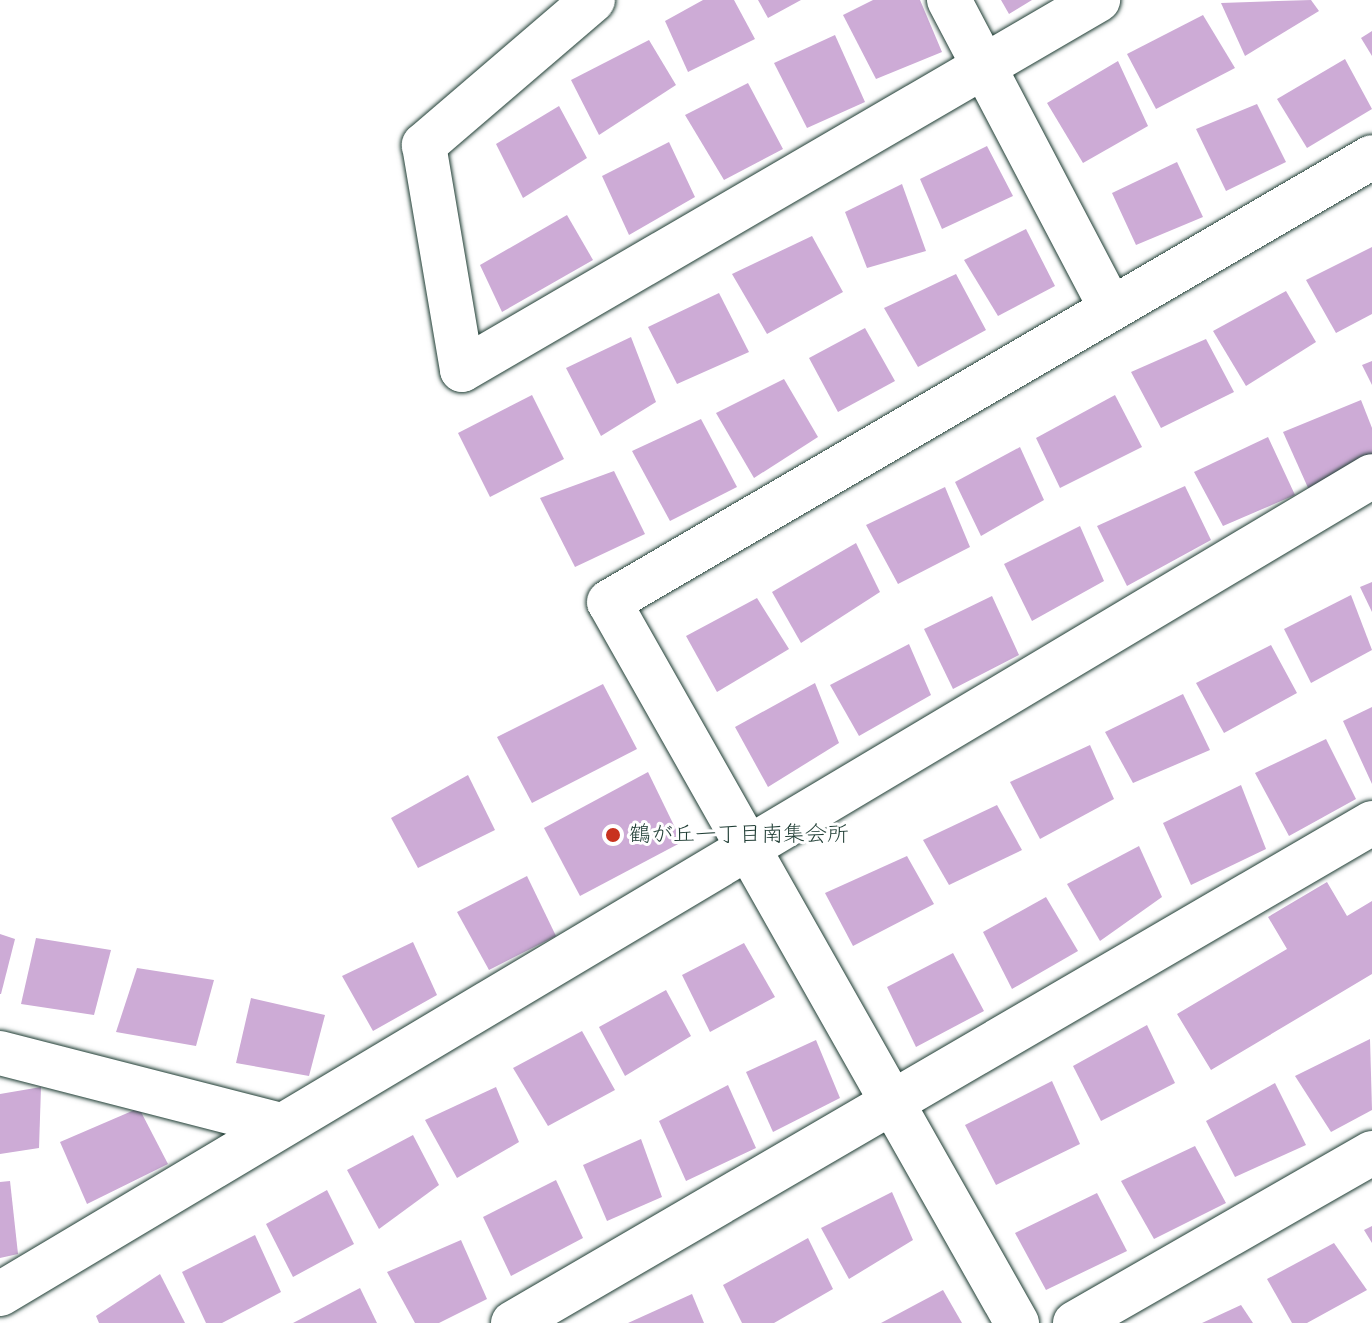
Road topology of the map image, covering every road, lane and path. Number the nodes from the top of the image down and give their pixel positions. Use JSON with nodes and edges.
{"nodes":[{"id":1,"x":593,"y":0,"type":"edge"},
{"id":2,"x":949,"y":0,"type":"edge"},
{"id":3,"x":1098,"y":0,"type":"edge"},
{"id":4,"x":981,"y":70,"type":"junction"},
{"id":5,"x":1371,"y":160,"type":"edge"},
{"id":6,"x":1111,"y":308,"type":"junction"},
{"id":7,"x":1372,"y":476,"type":"edge"},
{"id":8,"x":1372,"y":823,"type":"edge"},
{"id":9,"x":746,"y":853,"type":"junction"},
{"id":10,"x":0,"y":1053,"type":"edge"},
{"id":11,"x":893,"y":1105,"type":"junction"},
{"id":12,"x":280,"y":1125,"type":"junction"},
{"id":13,"x":1372,"y":1153,"type":"edge"},
{"id":14,"x":0,"y":1294,"type":"edge"},
{"id":15,"x":513,"y":1323,"type":"edge"},
{"id":16,"x":1017,"y":1323,"type":"edge"},
{"id":17,"x":1075,"y":1323,"type":"edge"}],
"edges":[{"from":1,"to":4,"type":"street"},
{"from":2,"to":4,"type":"street"},
{"from":3,"to":4,"type":"street"},
{"from":4,"to":6,"type":"street"},
{"from":5,"to":6,"type":"street"},
{"from":6,"to":9,"type":"street"},
{"from":7,"to":9,"type":"street"},
{"from":8,"to":11,"type":"street"},
{"from":9,"to":11,"type":"street"},
{"from":9,"to":12,"type":"street"},
{"from":10,"to":12,"type":"street"},
{"from":11,"to":15,"type":"street"},
{"from":11,"to":16,"type":"street"},
{"from":12,"to":14,"type":"street"},
{"from":13,"to":17,"type":"street"}]}
